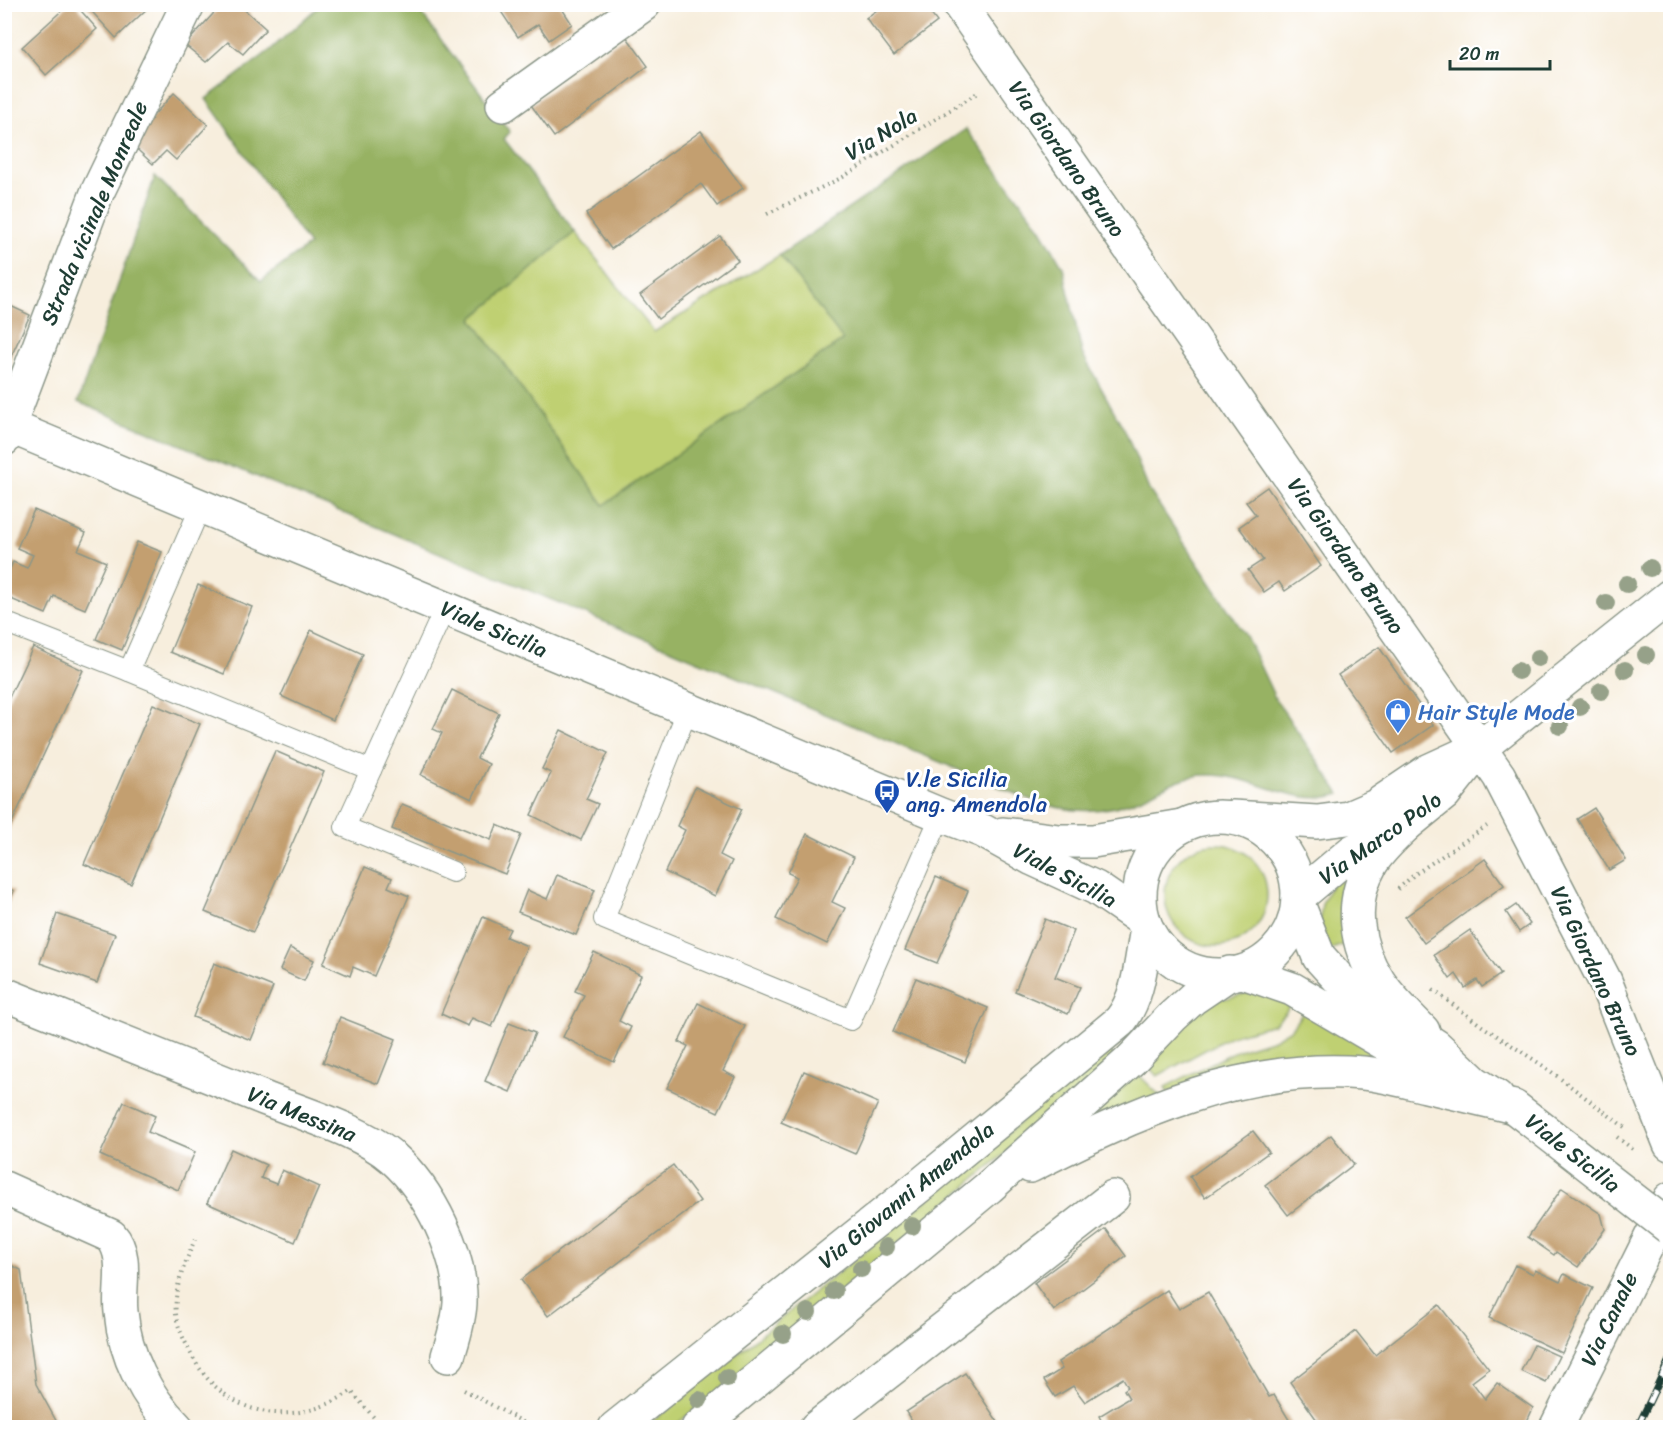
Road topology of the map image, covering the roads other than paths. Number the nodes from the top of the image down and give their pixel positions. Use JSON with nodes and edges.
{"nodes":[{"id":1,"x":188,"y":4,"type":"edge"},
{"id":2,"x":644,"y":4,"type":"edge"},
{"id":3,"x":958,"y":4,"type":"edge"},
{"id":4,"x":503,"y":105,"type":"dead end"},
{"id":5,"x":6,"y":430,"type":"edge"},
{"id":6,"x":201,"y":506,"type":"junction"},
{"id":7,"x":1671,"y":596,"type":"edge"},
{"id":8,"x":445,"y":608,"type":"junction"},
{"id":9,"x":4,"y":622,"type":"edge"},
{"id":10,"x":129,"y":671,"type":"junction"},
{"id":11,"x":688,"y":709,"type":"junction"},
{"id":12,"x":1480,"y":747,"type":"junction"},
{"id":13,"x":371,"y":770,"type":"junction"},
{"id":14,"x":941,"y":815,"type":"junction"},
{"id":15,"x":1232,"y":818,"type":"junction"},
{"id":16,"x":1406,"y":825,"type":"junction"},
{"id":17,"x":1182,"y":826,"type":"junction"},
{"id":18,"x":983,"y":831,"type":"junction"},
{"id":19,"x":453,"y":872,"type":"dead end"},
{"id":20,"x":1298,"y":901,"type":"junction"},
{"id":21,"x":1146,"y":925,"type":"junction"},
{"id":22,"x":1236,"y":973,"type":"junction"},
{"id":23,"x":4,"y":994,"type":"edge"},
{"id":24,"x":1436,"y":1046,"type":"junction"},
{"id":25,"x":1474,"y":1082,"type":"junction"},
{"id":26,"x":1514,"y":1107,"type":"junction"},
{"id":27,"x":1671,"y":1144,"type":"edge"},
{"id":28,"x":989,"y":1187,"type":"junction"},
{"id":29,"x":4,"y":1188,"type":"edge"},
{"id":30,"x":1113,"y":1197,"type":"dead end"},
{"id":31,"x":1668,"y":1213,"type":"edge"},
{"id":32,"x":448,"y":1356,"type":"dead end"},
{"id":33,"x":177,"y":1428,"type":"edge"},
{"id":34,"x":615,"y":1428,"type":"edge"},
{"id":35,"x":698,"y":1428,"type":"edge"},
{"id":36,"x":816,"y":1428,"type":"edge"},
{"id":37,"x":1556,"y":1428,"type":"edge"}],
"edges":[{"from":1,"to":5,"type":"street","name":"Strada vicinale Monreale"},
{"from":2,"to":4,"type":"street"},
{"from":3,"to":12,"type":"street","name":"Via Giordano Bruno"},
{"from":5,"to":6,"type":"street","name":"Viale Sicilia"},
{"from":6,"to":8,"type":"street","name":"Viale Sicilia"},
{"from":6,"to":10,"type":"lane"},
{"from":7,"to":12,"type":"street","name":"Via Marco Polo"},
{"from":8,"to":11,"type":"street","name":"Viale Sicilia"},
{"from":8,"to":13,"type":"lane"},
{"from":9,"to":10,"type":"lane"},
{"from":10,"to":13,"type":"lane"},
{"from":11,"to":14,"type":"street","name":"Viale Sicilia"},
{"from":11,"to":14,"type":"lane"},
{"from":12,"to":15,"type":"street","name":"Via Marco Polo"},
{"from":12,"to":16,"type":"street","name":"Via Marco Polo"},
{"from":12,"to":27,"type":"street","name":"Via Giordano Bruno"},
{"from":13,"to":19,"type":"lane"},
{"from":14,"to":18,"type":"street","name":"Viale Sicilia"},
{"from":15,"to":17,"type":"street"},
{"from":15,"to":20,"type":"street"},
{"from":16,"to":20,"type":"street","name":"Via Marco Polo"},
{"from":16,"to":24,"type":"street"},
{"from":17,"to":18,"type":"street","name":"Viale Sicilia"},
{"from":17,"to":21,"type":"street"},
{"from":18,"to":21,"type":"street","name":"Viale Sicilia"},
{"from":20,"to":22,"type":"street"},
{"from":20,"to":24,"type":"street"},
{"from":21,"to":22,"type":"street"},
{"from":21,"to":34,"type":"street","name":"Via Giovanni Amendola"},
{"from":22,"to":25,"type":"street"},
{"from":22,"to":28,"type":"street","name":"Via Giovanni Amendola"},
{"from":23,"to":32,"type":"street","name":"Via Messina"},
{"from":24,"to":25,"type":"street"},
{"from":25,"to":26,"type":"street","name":"Viale Sicilia"},
{"from":26,"to":28,"type":"street"},
{"from":26,"to":31,"type":"street","name":"Viale Sicilia","bridge":true},
{"from":28,"to":35,"type":"street","name":"Via Giovanni Amendola"},
{"from":29,"to":33,"type":"street"},
{"from":30,"to":36,"type":"street"},
{"from":31,"to":37,"type":"street","name":"Via Canale"}]}
